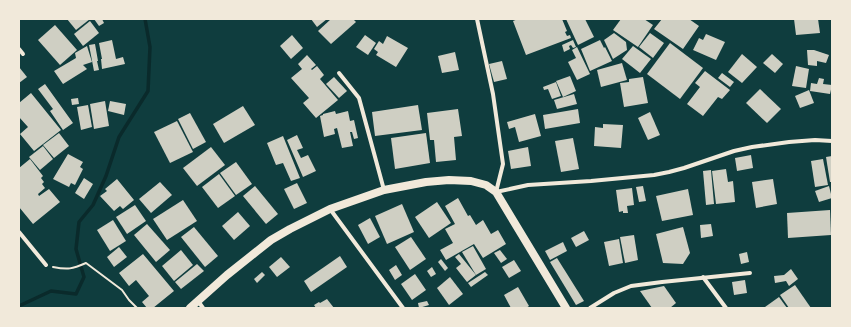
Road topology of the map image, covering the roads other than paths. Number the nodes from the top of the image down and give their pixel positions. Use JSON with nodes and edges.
{"nodes":[{"id":1,"x":477,"y":19,"type":"edge"},
{"id":2,"x":19,"y":50,"type":"edge"},
{"id":3,"x":23,"y":54,"type":"dead end"},
{"id":4,"x":339,"y":73,"type":"dead end"},
{"id":5,"x":832,"y":140,"type":"edge"},
{"id":6,"x":384,"y":190,"type":"junction"},
{"id":7,"x":496,"y":192,"type":"junction"},
{"id":8,"x":330,"y":209,"type":"junction"},
{"id":9,"x":19,"y":232,"type":"edge"},
{"id":10,"x":46,"y":265,"type":"road end"},
{"id":11,"x":750,"y":273,"type":"dead end"},
{"id":12,"x":703,"y":278,"type":"junction"},
{"id":13,"x":200,"y":305,"type":"edge"},
{"id":14,"x":190,"y":308,"type":"edge"},
{"id":15,"x":403,"y":308,"type":"edge"},
{"id":16,"x":566,"y":308,"type":"edge"},
{"id":17,"x":590,"y":308,"type":"edge"},
{"id":18,"x":726,"y":308,"type":"edge"}],
"edges":[{"from":1,"to":7,"type":"street"},
{"from":2,"to":3,"type":"street"},
{"from":4,"to":6,"type":"street"},
{"from":5,"to":7,"type":"street"},
{"from":6,"to":7,"type":"main road"},
{"from":6,"to":8,"type":"main road"},
{"from":7,"to":16,"type":"main road"},
{"from":8,"to":13,"type":"main road"},
{"from":8,"to":15,"type":"street"},
{"from":9,"to":10,"type":"street"},
{"from":11,"to":12,"type":"street"},
{"from":12,"to":17,"type":"street"},
{"from":12,"to":18,"type":"street"},
{"from":13,"to":14,"type":"main road"}]}
